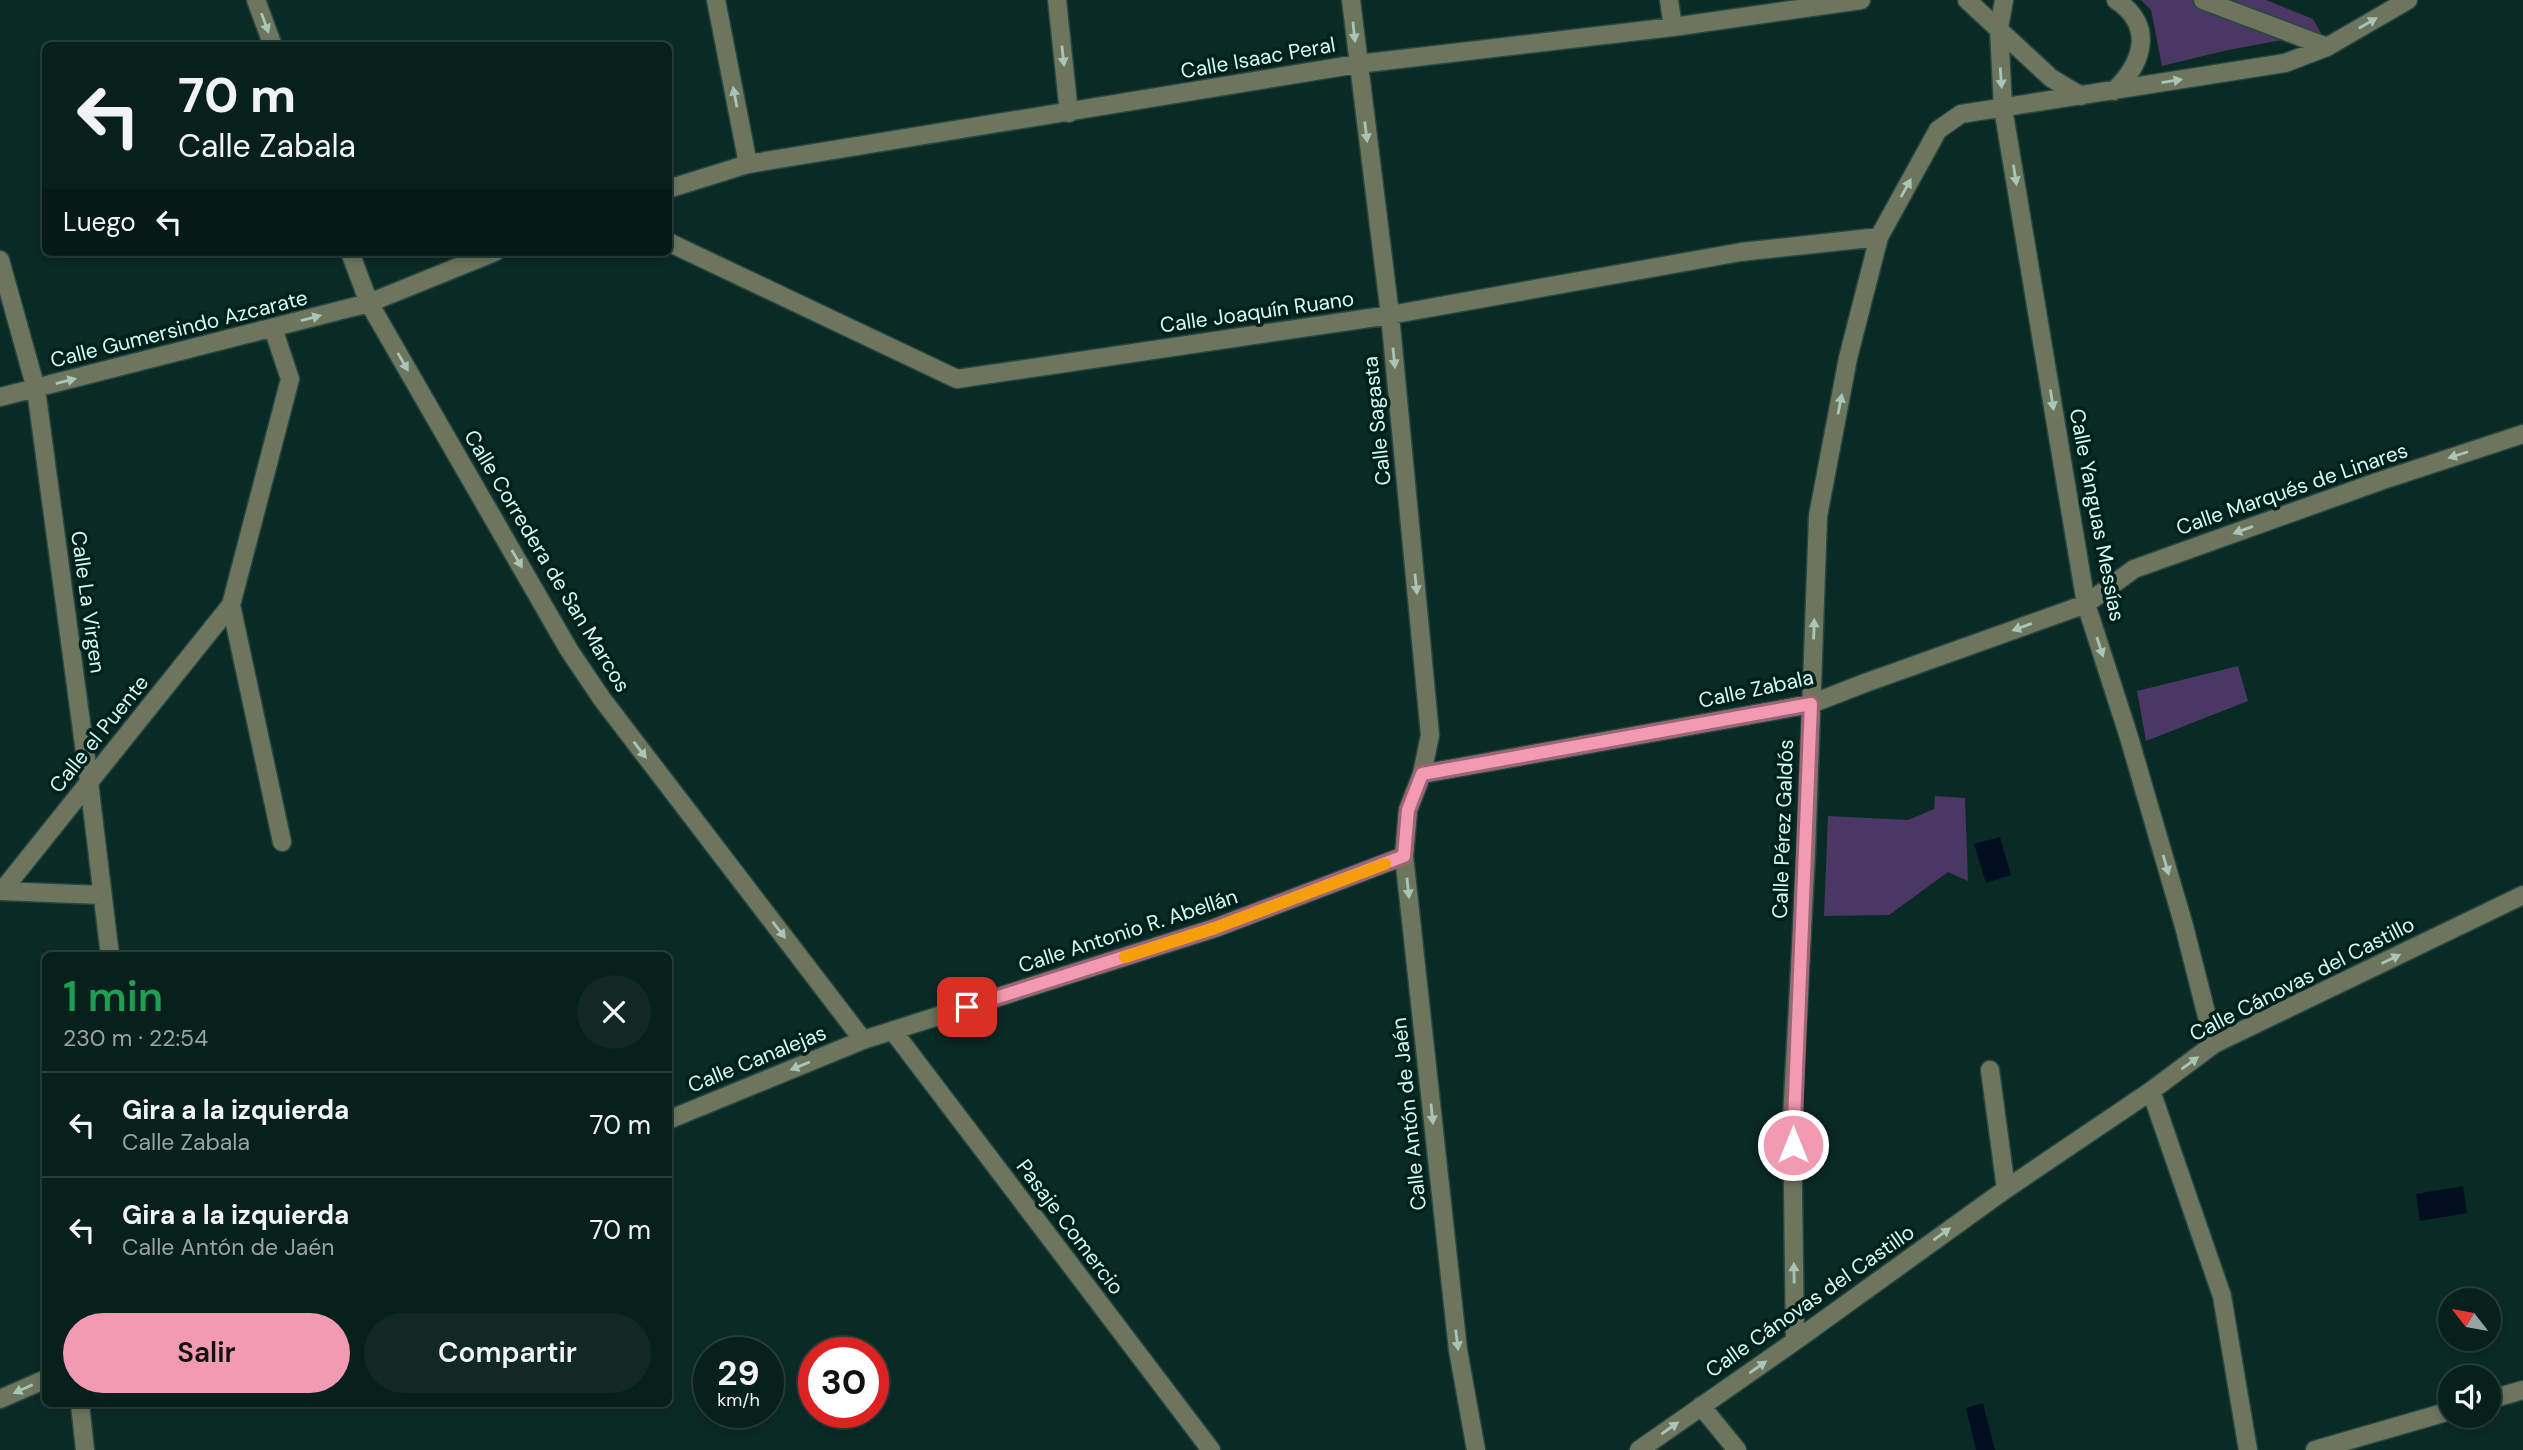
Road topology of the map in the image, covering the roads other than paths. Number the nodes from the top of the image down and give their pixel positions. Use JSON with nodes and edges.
{"nodes":[{"id":1,"x":256,"y":0,"type":"edge"},
{"id":2,"x":716,"y":0,"type":"edge"},
{"id":3,"x":1056,"y":0,"type":"edge"},
{"id":4,"x":1351,"y":0,"type":"edge"},
{"id":5,"x":1669,"y":0,"type":"edge"},
{"id":6,"x":1861,"y":0,"type":"edge"},
{"id":7,"x":1967,"y":0,"type":"edge"},
{"id":8,"x":2004,"y":0,"type":"edge"},
{"id":9,"x":2116,"y":0,"type":"edge"},
{"id":10,"x":2203,"y":0,"type":"edge"},
{"id":11,"x":2408,"y":0,"type":"edge"},
{"id":12,"x":1673,"y":27,"type":"junction"},
{"id":13,"x":1999,"y":28,"type":"junction"},
{"id":14,"x":272,"y":42,"type":"edge"},
{"id":15,"x":2327,"y":47,"type":"junction"},
{"id":16,"x":1358,"y":64,"type":"junction"},
{"id":17,"x":2114,"y":91,"type":"junction"},
{"id":18,"x":2081,"y":96,"type":"junction"},
{"id":19,"x":2003,"y":108,"type":"junction"},
{"id":20,"x":1069,"y":113,"type":"junction"},
{"id":21,"x":748,"y":164,"type":"junction"},
{"id":22,"x":672,"y":188,"type":"edge"},
{"id":23,"x":1879,"y":237,"type":"junction"},
{"id":24,"x":672,"y":244,"type":"edge"},
{"id":25,"x":351,"y":256,"type":"edge"},
{"id":26,"x":485,"y":256,"type":"edge"},
{"id":27,"x":0,"y":260,"type":"edge"},
{"id":28,"x":369,"y":303,"type":"junction"},
{"id":29,"x":1390,"y":315,"type":"junction"},
{"id":30,"x":272,"y":328,"type":"junction"},
{"id":31,"x":36,"y":389,"type":"junction"},
{"id":32,"x":0,"y":397,"type":"edge"},
{"id":33,"x":2523,"y":434,"type":"edge"},
{"id":34,"x":231,"y":604,"type":"junction"},
{"id":35,"x":2086,"y":604,"type":"junction"},
{"id":36,"x":1811,"y":704,"type":"junction"},
{"id":37,"x":1422,"y":774,"type":"junction"},
{"id":38,"x":89,"y":782,"type":"junction"},
{"id":39,"x":282,"y":842,"type":"dead end"},
{"id":40,"x":1404,"y":856,"type":"junction"},
{"id":41,"x":1,"y":891,"type":"edge"},
{"id":42,"x":101,"y":894,"type":"junction"},
{"id":43,"x":2523,"y":895,"type":"edge"},
{"id":44,"x":109,"y":952,"type":"edge"},
{"id":45,"x":893,"y":1031,"type":"junction"},
{"id":46,"x":863,"y":1040,"type":"junction"},
{"id":47,"x":2214,"y":1044,"type":"junction"},
{"id":48,"x":1990,"y":1070,"type":"dead end"},
{"id":49,"x":2151,"y":1091,"type":"junction"},
{"id":50,"x":672,"y":1118,"type":"edge"},
{"id":51,"x":2006,"y":1189,"type":"junction"},
{"id":52,"x":1795,"y":1341,"type":"junction"},
{"id":53,"x":42,"y":1381,"type":"edge"},
{"id":54,"x":2523,"y":1390,"type":"edge"},
{"id":55,"x":2501,"y":1396,"type":"edge"},
{"id":56,"x":0,"y":1399,"type":"edge"},
{"id":57,"x":1702,"y":1406,"type":"junction"},
{"id":58,"x":80,"y":1407,"type":"edge"},
{"id":59,"x":2438,"y":1414,"type":"edge"},
{"id":60,"x":85,"y":1450,"type":"edge"},
{"id":61,"x":1210,"y":1450,"type":"edge"},
{"id":62,"x":1476,"y":1450,"type":"edge"},
{"id":63,"x":1639,"y":1450,"type":"edge"},
{"id":64,"x":1737,"y":1450,"type":"edge"},
{"id":65,"x":2248,"y":1450,"type":"edge"},
{"id":66,"x":2315,"y":1450,"type":"edge"}],
"edges":[{"from":1,"to":14,"type":"street","one_way":true},
{"from":21,"to":2,"type":"street","one_way":true},
{"from":3,"to":20,"type":"street","one_way":true},
{"from":4,"to":16,"type":"street","name":"Calle Sagasta","one_way":true},
{"from":5,"to":12,"type":"street"},
{"from":6,"to":12,"type":"street","name":"Calle Isaac Peral"},
{"from":7,"to":13,"type":"street"},
{"from":8,"to":13,"type":"street","name":"Calle Yanguas Messías"},
{"from":9,"to":17,"type":"street"},
{"from":10,"to":15,"type":"street"},
{"from":15,"to":11,"type":"street","one_way":true},
{"from":12,"to":16,"type":"street","name":"Calle Isaac Peral"},
{"from":13,"to":18,"type":"street"},
{"from":13,"to":19,"type":"street","name":"Calle Yanguas Messías","one_way":true},
{"from":17,"to":15,"type":"street","one_way":true},
{"from":16,"to":20,"type":"street","name":"Calle Isaac Peral"},
{"from":16,"to":29,"type":"street","name":"Calle Sagasta","one_way":true},
{"from":17,"to":18,"type":"street"},
{"from":18,"to":19,"type":"street"},
{"from":23,"to":19,"type":"street","name":"Calle Pérez Galdós","one_way":true},
{"from":19,"to":35,"type":"street","name":"Calle Yanguas Messías","one_way":true},
{"from":20,"to":21,"type":"street","name":"Calle Isaac Peral"},
{"from":21,"to":22,"type":"street","name":"Calle Isaac Peral"},
{"from":23,"to":29,"type":"street","name":"Calle Joaquín Ruano"},
{"from":36,"to":23,"type":"street","name":"Calle Pérez Galdós","one_way":true},
{"from":24,"to":29,"type":"street","name":"Calle Joaquín Ruano"},
{"from":25,"to":28,"type":"street","name":"Calle Corredera de San Marcos"},
{"from":26,"to":28,"type":"street"},
{"from":27,"to":31,"type":"street","name":"Calle La Virgen"},
{"from":30,"to":28,"type":"street","name":"Calle Gumersindo Azcarate","one_way":true},
{"from":28,"to":46,"type":"street","name":"Calle Corredera de San Marcos","one_way":true},
{"from":29,"to":37,"type":"street","name":"Calle Sagasta","one_way":true},
{"from":31,"to":30,"type":"street","name":"Calle Gumersindo Azcarate","one_way":true},
{"from":30,"to":34,"type":"street","name":"Calle el Puente"},
{"from":31,"to":32,"type":"street","name":"Calle Gumersindo Azcarate"},
{"from":31,"to":38,"type":"street","name":"Calle La Virgen"},
{"from":33,"to":35,"type":"street","name":"Calle Marqués de Linares","one_way":true},
{"from":34,"to":38,"type":"street","name":"Calle el Puente"},
{"from":34,"to":39,"type":"street","name":"Calle el Puente"},
{"from":35,"to":36,"type":"street","name":"Calle Zabala","one_way":true},
{"from":35,"to":47,"type":"street","name":"Calle Yanguas Messías","one_way":true},
{"from":36,"to":37,"type":"street","name":"Calle Zabala"},
{"from":52,"to":36,"type":"street","name":"Calle Pérez Galdós","one_way":true},
{"from":37,"to":40,"type":"street","name":"Calle Antón de Jaén"},
{"from":38,"to":41,"type":"street","name":"Calle el Puente"},
{"from":38,"to":42,"type":"street","name":"Calle La Virgen"},
{"from":40,"to":45,"type":"street","name":"Calle Antonio R. Abellán"},
{"from":40,"to":62,"type":"street","name":"Calle Antón de Jaén","one_way":true},
{"from":41,"to":42,"type":"street"},
{"from":42,"to":44,"type":"street","name":"Calle La Virgen"},
{"from":47,"to":43,"type":"street","name":"Calle Cánovas del Castillo","one_way":true},
{"from":45,"to":46,"type":"street","name":"Calle Antonio R. Abellán"},
{"from":45,"to":61,"type":"street","name":"Pasaje Comercio"},
{"from":46,"to":50,"type":"street","name":"Calle Canalejas","one_way":true},
{"from":49,"to":47,"type":"street","name":"Calle Cánovas del Castillo","one_way":true},
{"from":48,"to":51,"type":"street"},
{"from":49,"to":51,"type":"street","name":"Calle Cánovas del Castillo"},
{"from":49,"to":65,"type":"street"},
{"from":52,"to":51,"type":"street","name":"Calle Cánovas del Castillo","one_way":true},
{"from":57,"to":52,"type":"street","name":"Calle Cánovas del Castillo","one_way":true},
{"from":53,"to":56,"type":"street","one_way":true},
{"from":54,"to":55,"type":"street"},
{"from":63,"to":57,"type":"street","name":"Calle Cánovas del Castillo","one_way":true},
{"from":57,"to":64,"type":"street"},
{"from":58,"to":60,"type":"street"},
{"from":59,"to":66,"type":"street"}]}
